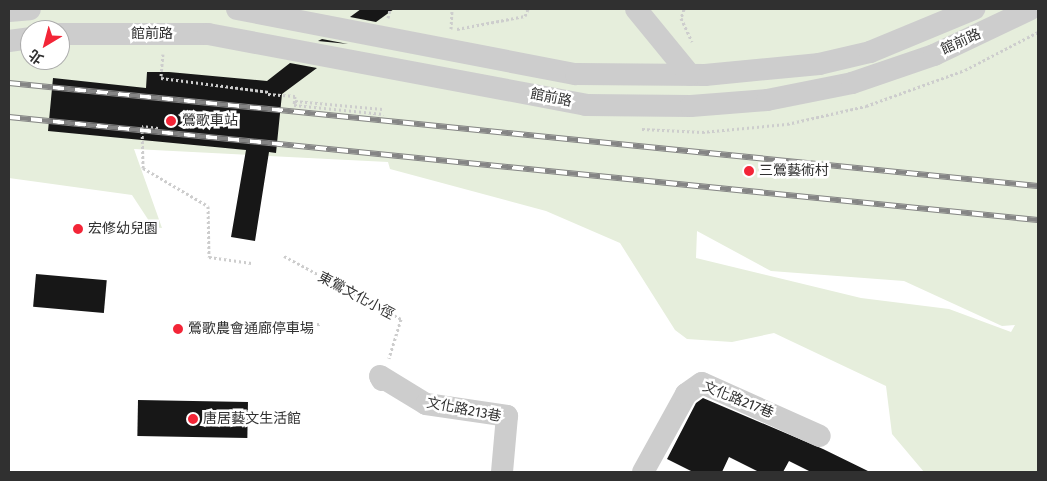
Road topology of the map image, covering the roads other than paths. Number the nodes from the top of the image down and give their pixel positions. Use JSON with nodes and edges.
{"nodes":[{"id":1,"x":30,"y":9,"type":"edge"},
{"id":2,"x":236,"y":9,"type":"edge"},
{"id":3,"x":636,"y":9,"type":"edge"},
{"id":4,"x":974,"y":9,"type":"edge"},
{"id":5,"x":1031,"y":9,"type":"edge"},
{"id":6,"x":9,"y":11,"type":"edge"},
{"id":7,"x":70,"y":34,"type":"edge"},
{"id":8,"x":690,"y":75,"type":"junction"},
{"id":9,"x":382,"y":380,"type":"road end"},
{"id":10,"x":820,"y":436,"type":"dead end"},
{"id":11,"x":502,"y":472,"type":"edge"},
{"id":12,"x":643,"y":472,"type":"edge"}],
"edges":[{"from":1,"to":6,"type":"street"},
{"from":2,"to":8,"type":"street","name":"館前路"},
{"from":3,"to":8,"type":"street"},
{"from":4,"to":8,"type":"street","name":"館前路"},
{"from":5,"to":7,"type":"street","name":"館前路"},
{"from":9,"to":11,"type":"street","name":"文化路213巷"},
{"from":10,"to":12,"type":"street","name":"文化路217巷"}]}
